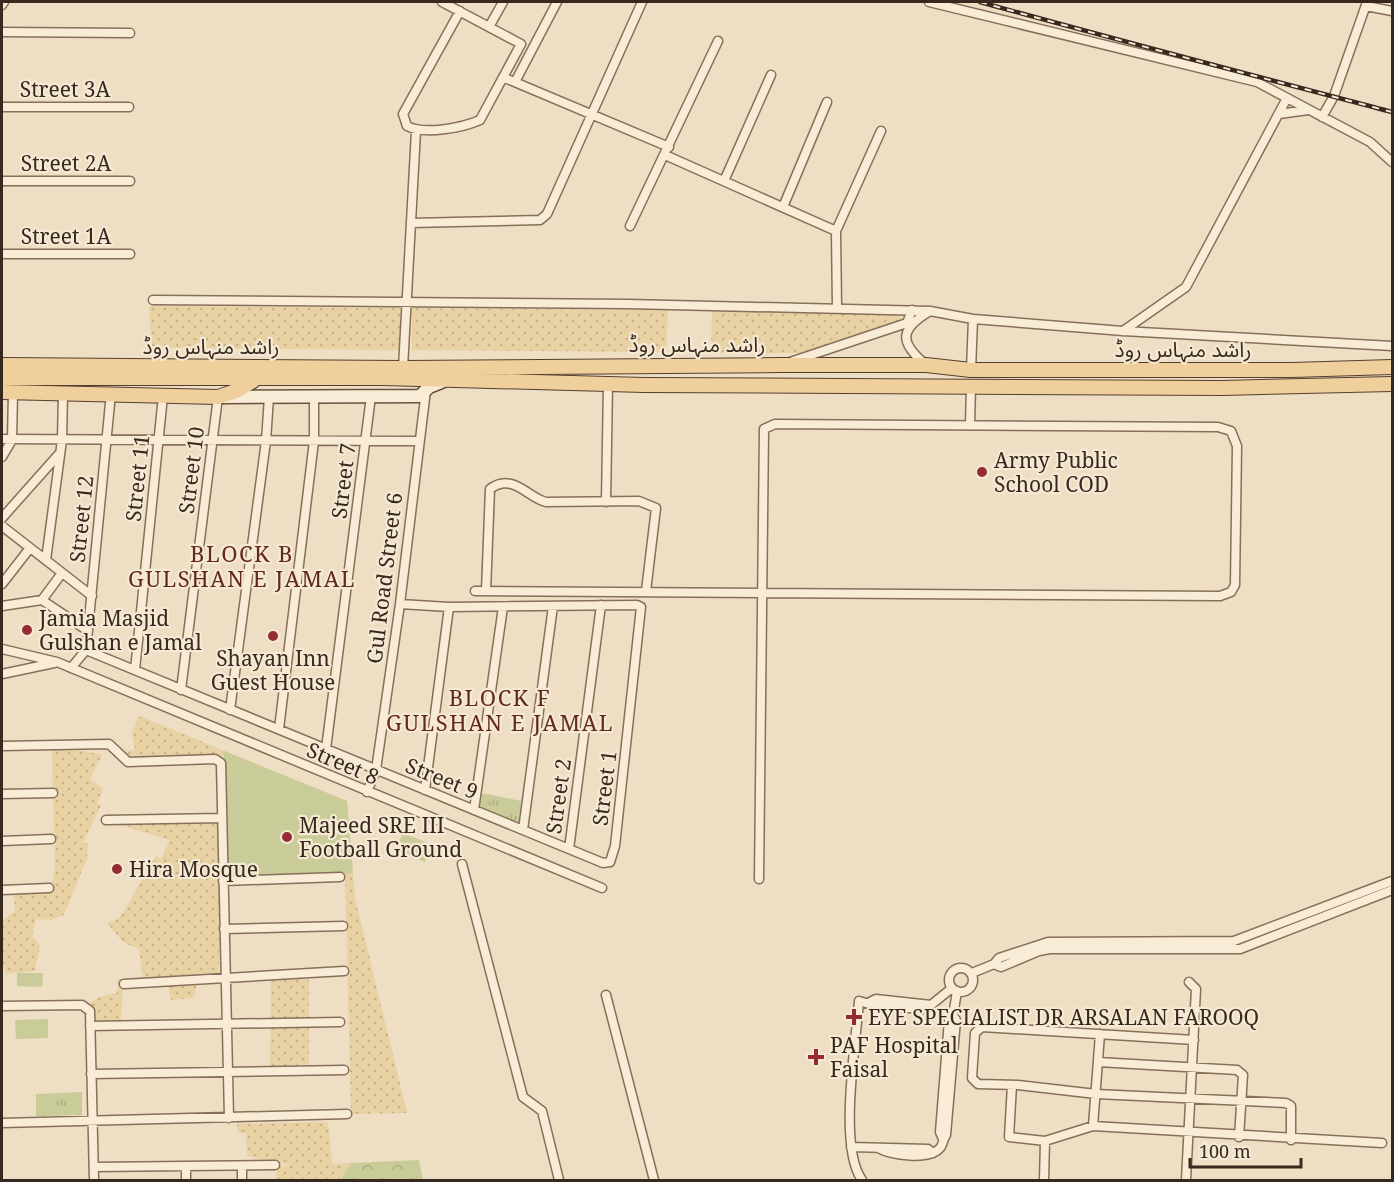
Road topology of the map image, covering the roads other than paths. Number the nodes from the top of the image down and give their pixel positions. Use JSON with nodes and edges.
{"nodes":[{"id":1,"x":442,"y":2,"type":"edge"},
{"id":2,"x":503,"y":2,"type":"edge"},
{"id":3,"x":557,"y":2,"type":"edge"},
{"id":4,"x":642,"y":2,"type":"edge"},
{"id":5,"x":929,"y":2,"type":"edge"},
{"id":6,"x":1367,"y":4,"type":"edge"},
{"id":7,"x":460,"y":11,"type":"junction"},
{"id":8,"x":1392,"y":11,"type":"edge"},
{"id":9,"x":489,"y":27,"type":"junction"},
{"id":10,"x":2,"y":32,"type":"edge"},
{"id":11,"x":130,"y":33,"type":"dead end"},
{"id":12,"x":718,"y":42,"type":"dead end"},
{"id":13,"x":771,"y":75,"type":"dead end"},
{"id":14,"x":505,"y":78,"type":"junction"},
{"id":15,"x":516,"y":82,"type":"junction"},
{"id":16,"x":1287,"y":98,"type":"junction"},
{"id":17,"x":827,"y":102,"type":"dead end"},
{"id":18,"x":2,"y":106,"type":"edge"},
{"id":19,"x":129,"y":107,"type":"dead end"},
{"id":20,"x":1309,"y":110,"type":"junction"},
{"id":21,"x":1279,"y":114,"type":"junction"},
{"id":22,"x":592,"y":115,"type":"junction"},
{"id":23,"x":1322,"y":117,"type":"junction"},
{"id":24,"x":416,"y":130,"type":"junction"},
{"id":25,"x":881,"y":131,"type":"dead end"},
{"id":26,"x":667,"y":151,"type":"junction"},
{"id":27,"x":1392,"y":162,"type":"edge"},
{"id":28,"x":2,"y":181,"type":"edge"},
{"id":29,"x":130,"y":181,"type":"dead end"},
{"id":30,"x":724,"y":181,"type":"junction"},
{"id":31,"x":783,"y":207,"type":"junction"},
{"id":32,"x":411,"y":223,"type":"junction"},
{"id":33,"x":630,"y":226,"type":"dead end"},
{"id":34,"x":836,"y":231,"type":"junction"},
{"id":35,"x":2,"y":254,"type":"edge"},
{"id":36,"x":130,"y":254,"type":"dead end"},
{"id":37,"x":153,"y":300,"type":"dead end"},
{"id":38,"x":406,"y":302,"type":"junction"},
{"id":39,"x":837,"y":307,"type":"junction"},
{"id":40,"x":912,"y":310,"type":"junction"},
{"id":41,"x":930,"y":311,"type":"junction"},
{"id":42,"x":973,"y":320,"type":"junction"},
{"id":43,"x":1123,"y":331,"type":"junction"},
{"id":44,"x":1392,"y":346,"type":"edge"},
{"id":45,"x":2,"y":365,"type":"edge"},
{"id":46,"x":781,"y":365,"type":"junction"},
{"id":47,"x":926,"y":365,"type":"junction"},
{"id":48,"x":264,"y":367,"type":"junction"},
{"id":49,"x":329,"y":367,"type":"junction"},
{"id":50,"x":1392,"y":367,"type":"edge"},
{"id":51,"x":403,"y":368,"type":"junction"},
{"id":52,"x":971,"y":370,"type":"junction"},
{"id":53,"x":2,"y":378,"type":"edge"},
{"id":54,"x":382,"y":378,"type":"junction"},
{"id":55,"x":255,"y":380,"type":"junction"},
{"id":56,"x":321,"y":380,"type":"junction"},
{"id":57,"x":445,"y":380,"type":"junction"},
{"id":58,"x":608,"y":384,"type":"junction"},
{"id":59,"x":1392,"y":384,"type":"edge"},
{"id":60,"x":970,"y":385,"type":"junction"},
{"id":61,"x":1289,"y":388,"type":"junction"},
{"id":62,"x":426,"y":390,"type":"junction"},
{"id":63,"x":7,"y":392,"type":"edge"},
{"id":64,"x":63,"y":393,"type":"junction"},
{"id":65,"x":111,"y":393,"type":"junction"},
{"id":66,"x":1392,"y":393,"type":"edge"},
{"id":67,"x":163,"y":396,"type":"junction"},
{"id":68,"x":314,"y":396,"type":"junction"},
{"id":69,"x":371,"y":396,"type":"junction"},
{"id":70,"x":218,"y":397,"type":"junction"},
{"id":71,"x":269,"y":397,"type":"junction"},
{"id":72,"x":970,"y":425,"type":"junction"},
{"id":73,"x":2,"y":440,"type":"edge"},
{"id":74,"x":12,"y":440,"type":"junction"},
{"id":75,"x":62,"y":440,"type":"junction"},
{"id":76,"x":107,"y":440,"type":"junction"},
{"id":77,"x":160,"y":440,"type":"junction"},
{"id":78,"x":213,"y":440,"type":"junction"},
{"id":79,"x":266,"y":441,"type":"junction"},
{"id":80,"x":314,"y":441,"type":"junction"},
{"id":81,"x":366,"y":441,"type":"junction"},
{"id":82,"x":419,"y":441,"type":"junction"},
{"id":83,"x":60,"y":454,"type":"junction"},
{"id":84,"x":2,"y":457,"type":"edge"},
{"id":85,"x":606,"y":502,"type":"junction"},
{"id":86,"x":2,"y":518,"type":"edge"},
{"id":87,"x":2,"y":526,"type":"edge"},
{"id":88,"x":30,"y":548,"type":"junction"},
{"id":89,"x":46,"y":560,"type":"junction"},
{"id":90,"x":63,"y":573,"type":"junction"},
{"id":91,"x":2,"y":584,"type":"edge"},
{"id":92,"x":474,"y":591,"type":"dead end"},
{"id":93,"x":486,"y":591,"type":"junction"},
{"id":94,"x":646,"y":591,"type":"junction"},
{"id":95,"x":763,"y":594,"type":"junction"},
{"id":96,"x":92,"y":596,"type":"junction"},
{"id":97,"x":42,"y":600,"type":"junction"},
{"id":98,"x":400,"y":604,"type":"junction"},
{"id":99,"x":602,"y":605,"type":"junction"},
{"id":100,"x":2,"y":606,"type":"edge"},
{"id":101,"x":553,"y":606,"type":"junction"},
{"id":102,"x":449,"y":607,"type":"junction"},
{"id":103,"x":503,"y":607,"type":"junction"},
{"id":104,"x":88,"y":631,"type":"junction"},
{"id":105,"x":2,"y":649,"type":"edge"},
{"id":106,"x":86,"y":650,"type":"junction"},
{"id":107,"x":57,"y":662,"type":"junction"},
{"id":108,"x":71,"y":668,"type":"junction"},
{"id":109,"x":135,"y":670,"type":"junction"},
{"id":110,"x":2,"y":674,"type":"edge"},
{"id":111,"x":181,"y":690,"type":"junction"},
{"id":112,"x":230,"y":710,"type":"junction"},
{"id":113,"x":279,"y":729,"type":"junction"},
{"id":114,"x":2,"y":746,"type":"edge"},
{"id":115,"x":326,"y":749,"type":"junction"},
{"id":116,"x":376,"y":770,"type":"junction"},
{"id":117,"x":425,"y":790,"type":"junction"},
{"id":118,"x":367,"y":792,"type":"junction"},
{"id":119,"x":2,"y":794,"type":"edge"},
{"id":120,"x":53,"y":794,"type":"dead end"},
{"id":121,"x":474,"y":810,"type":"junction"},
{"id":122,"x":222,"y":818,"type":"junction"},
{"id":123,"x":106,"y":820,"type":"dead end"},
{"id":124,"x":523,"y":830,"type":"junction"},
{"id":125,"x":51,"y":839,"type":"dead end"},
{"id":126,"x":2,"y":841,"type":"edge"},
{"id":127,"x":569,"y":849,"type":"junction"},
{"id":128,"x":462,"y":864,"type":"dead end"},
{"id":129,"x":608,"y":864,"type":"joint"},
{"id":130,"x":340,"y":878,"type":"dead end"},
{"id":131,"x":759,"y":879,"type":"dead end"},
{"id":132,"x":223,"y":880,"type":"junction"},
{"id":133,"x":1392,"y":881,"type":"edge"},
{"id":134,"x":49,"y":888,"type":"dead end"},
{"id":135,"x":602,"y":888,"type":"dead end"},
{"id":136,"x":2,"y":890,"type":"edge"},
{"id":137,"x":1392,"y":891,"type":"edge"},
{"id":138,"x":1312,"y":916,"type":"junction"},
{"id":139,"x":343,"y":926,"type":"dead end"},
{"id":140,"x":224,"y":928,"type":"junction"},
{"id":141,"x":344,"y":971,"type":"dead end"},
{"id":142,"x":972,"y":974,"type":"junction"},
{"id":143,"x":225,"y":978,"type":"junction"},
{"id":144,"x":1189,"y":982,"type":"dead end"},
{"id":145,"x":124,"y":984,"type":"dead end"},
{"id":146,"x":955,"y":990,"type":"junction"},
{"id":147,"x":606,"y":995,"type":"dead end"},
{"id":148,"x":2,"y":1006,"type":"edge"},
{"id":149,"x":340,"y":1022,"type":"dead end"},
{"id":150,"x":225,"y":1024,"type":"junction"},
{"id":151,"x":90,"y":1026,"type":"junction"},
{"id":152,"x":1100,"y":1034,"type":"junction"},
{"id":153,"x":1194,"y":1040,"type":"junction"},
{"id":154,"x":1098,"y":1062,"type":"junction"},
{"id":155,"x":1193,"y":1067,"type":"junction"},
{"id":156,"x":344,"y":1070,"type":"dead end"},
{"id":157,"x":227,"y":1072,"type":"junction"},
{"id":158,"x":92,"y":1074,"type":"junction"},
{"id":159,"x":1012,"y":1085,"type":"junction"},
{"id":160,"x":1096,"y":1094,"type":"junction"},
{"id":161,"x":1192,"y":1097,"type":"junction"},
{"id":162,"x":1242,"y":1100,"type":"junction"},
{"id":163,"x":347,"y":1114,"type":"dead end"},
{"id":164,"x":229,"y":1118,"type":"junction"},
{"id":165,"x":93,"y":1122,"type":"junction"},
{"id":166,"x":2,"y":1123,"type":"edge"},
{"id":167,"x":1093,"y":1126,"type":"junction"},
{"id":168,"x":1190,"y":1134,"type":"junction"},
{"id":169,"x":1239,"y":1137,"type":"junction"},
{"id":170,"x":1291,"y":1140,"type":"junction"},
{"id":171,"x":1045,"y":1141,"type":"junction"},
{"id":172,"x":1382,"y":1143,"type":"dead end"},
{"id":173,"x":850,"y":1147,"type":"junction"},
{"id":174,"x":274,"y":1165,"type":"dead end"},
{"id":175,"x":186,"y":1166,"type":"junction"},
{"id":176,"x":242,"y":1166,"type":"junction"},
{"id":177,"x":94,"y":1167,"type":"junction"},
{"id":178,"x":94,"y":1180,"type":"edge"},
{"id":179,"x":186,"y":1180,"type":"edge"},
{"id":180,"x":242,"y":1180,"type":"edge"},
{"id":181,"x":559,"y":1180,"type":"edge"},
{"id":182,"x":654,"y":1180,"type":"edge"},
{"id":183,"x":862,"y":1180,"type":"edge"},
{"id":184,"x":1044,"y":1180,"type":"edge"},
{"id":185,"x":1186,"y":1180,"type":"edge"}],
"edges":[{"from":1,"to":7,"type":"street"},
{"from":2,"to":9,"type":"street"},
{"from":3,"to":15,"type":"street"},
{"from":4,"to":22,"type":"street"},
{"from":5,"to":16,"type":"street"},
{"from":6,"to":8,"type":"street"},
{"from":6,"to":23,"type":"street"},
{"from":7,"to":9,"type":"street"},
{"from":7,"to":24,"type":"street"},
{"from":9,"to":14,"type":"street"},
{"from":10,"to":11,"type":"street"},
{"from":12,"to":26,"type":"street"},
{"from":13,"to":30,"type":"street"},
{"from":14,"to":15,"type":"street"},
{"from":14,"to":24,"type":"street"},
{"from":15,"to":22,"type":"street"},
{"from":16,"to":20,"type":"street"},
{"from":16,"to":21,"type":"street"},
{"from":17,"to":31,"type":"street"},
{"from":18,"to":19,"type":"street","name":"Street 3A"},
{"from":20,"to":21,"type":"street"},
{"from":20,"to":23,"type":"street"},
{"from":21,"to":43,"type":"street"},
{"from":22,"to":26,"type":"street"},
{"from":22,"to":32,"type":"street"},
{"from":23,"to":27,"type":"street"},
{"from":24,"to":32,"type":"street"},
{"from":25,"to":34,"type":"street"},
{"from":26,"to":30,"type":"street"},
{"from":26,"to":33,"type":"street"},
{"from":28,"to":29,"type":"street","name":"Street 2A"},
{"from":30,"to":31,"type":"street"},
{"from":31,"to":34,"type":"street"},
{"from":32,"to":38,"type":"street"},
{"from":34,"to":39,"type":"street"},
{"from":35,"to":36,"type":"street","name":"Street 1A"},
{"from":37,"to":38,"type":"street"},
{"from":38,"to":39,"type":"street"},
{"from":38,"to":51,"type":"street"},
{"from":39,"to":40,"type":"street"},
{"from":40,"to":41,"type":"street"},
{"from":40,"to":46,"type":"street"},
{"from":41,"to":42,"type":"street"},
{"from":41,"to":47,"type":"street"},
{"from":42,"to":43,"type":"street"},
{"from":42,"to":52,"type":"street"},
{"from":43,"to":44,"type":"street"},
{"from":45,"to":48,"type":"main road","name":"راشد منہاس روڈ"},
{"from":46,"to":47,"type":"main road","name":"راشد منہاس روڈ"},
{"from":46,"to":51,"type":"main road","name":"راشد منہاس روڈ"},
{"from":47,"to":52,"type":"main road","name":"راشد منہاس روڈ"},
{"from":48,"to":49,"type":"main road","name":"راشد منہاس روڈ"},
{"from":48,"to":56,"type":"main road"},
{"from":49,"to":51,"type":"main road","name":"راشد منہاس روڈ"},
{"from":49,"to":54,"type":"main road"},
{"from":50,"to":52,"type":"main road","name":"راشد منہاس روڈ"},
{"from":53,"to":55,"type":"main road","name":"راشد منہاس روڈ"},
{"from":54,"to":56,"type":"main road","name":"راشد منہاس روڈ"},
{"from":54,"to":57,"type":"main road","name":"راشد منہاس روڈ"},
{"from":55,"to":56,"type":"main road","name":"راشد منہاس روڈ"},
{"from":55,"to":70,"type":"main road"},
{"from":57,"to":58,"type":"main road","name":"راشد منہاس روڈ"},
{"from":57,"to":62,"type":"main road"},
{"from":58,"to":60,"type":"main road","name":"راشد منہاس روڈ"},
{"from":58,"to":85,"type":"street"},
{"from":59,"to":61,"type":"main road","name":"راشد منہاس روڈ"},
{"from":60,"to":61,"type":"main road","name":"راشد منہاس روڈ"},
{"from":60,"to":72,"type":"street"},
{"from":61,"to":66,"type":"main road"},
{"from":62,"to":69,"type":"main road"},
{"from":62,"to":82,"type":"street","name":"Gul Road Street 6"},
{"from":63,"to":64,"type":"main road"},
{"from":63,"to":74,"type":"street"},
{"from":64,"to":65,"type":"main road"},
{"from":64,"to":75,"type":"street"},
{"from":65,"to":67,"type":"main road"},
{"from":65,"to":76,"type":"street","name":"Street 12"},
{"from":67,"to":70,"type":"main road"},
{"from":67,"to":77,"type":"street","name":"Street 11"},
{"from":68,"to":69,"type":"main road"},
{"from":68,"to":71,"type":"main road"},
{"from":68,"to":80,"type":"street"},
{"from":69,"to":81,"type":"street","name":"Street 7"},
{"from":70,"to":71,"type":"main road"},
{"from":70,"to":78,"type":"street","name":"Street 10"},
{"from":71,"to":79,"type":"street"},
{"from":72,"to":95,"type":"street"},
{"from":72,"to":95,"type":"street"},
{"from":73,"to":74,"type":"street"},
{"from":74,"to":75,"type":"street"},
{"from":74,"to":84,"type":"street"},
{"from":75,"to":76,"type":"street"},
{"from":75,"to":83,"type":"street"},
{"from":76,"to":77,"type":"street"},
{"from":76,"to":96,"type":"street","name":"Street 12"},
{"from":77,"to":78,"type":"street"},
{"from":77,"to":109,"type":"street","name":"Street 11"},
{"from":78,"to":79,"type":"street"},
{"from":78,"to":111,"type":"street","name":"Street 10"},
{"from":79,"to":80,"type":"street"},
{"from":79,"to":112,"type":"street"},
{"from":80,"to":81,"type":"street"},
{"from":80,"to":113,"type":"street"},
{"from":81,"to":82,"type":"street"},
{"from":81,"to":115,"type":"street","name":"Street 7"},
{"from":82,"to":98,"type":"street","name":"Gul Road Street 6"},
{"from":83,"to":86,"type":"street"},
{"from":83,"to":89,"type":"street"},
{"from":85,"to":93,"type":"street"},
{"from":85,"to":94,"type":"street"},
{"from":87,"to":88,"type":"street"},
{"from":88,"to":89,"type":"street"},
{"from":88,"to":91,"type":"street"},
{"from":89,"to":90,"type":"street"},
{"from":90,"to":96,"type":"street"},
{"from":90,"to":97,"type":"street"},
{"from":92,"to":93,"type":"street"},
{"from":93,"to":94,"type":"street"},
{"from":94,"to":95,"type":"street"},
{"from":95,"to":131,"type":"street"},
{"from":96,"to":104,"type":"street","name":"Street 12"},
{"from":97,"to":100,"type":"street"},
{"from":97,"to":104,"type":"street"},
{"from":98,"to":102,"type":"street"},
{"from":98,"to":116,"type":"street","name":"Gul Road Street 6"},
{"from":99,"to":101,"type":"street"},
{"from":99,"to":127,"type":"street","name":"Street 2"},
{"from":99,"to":129,"type":"street","name":"Street 1"},
{"from":101,"to":103,"type":"street"},
{"from":101,"to":124,"type":"street"},
{"from":102,"to":103,"type":"street"},
{"from":102,"to":117,"type":"street"},
{"from":103,"to":121,"type":"street"},
{"from":104,"to":106,"type":"street","name":"Street 12"},
{"from":105,"to":107,"type":"street","name":"Street 8"},
{"from":106,"to":108,"type":"street"},
{"from":106,"to":109,"type":"street","name":"Street 9"},
{"from":107,"to":108,"type":"street","name":"Street 8"},
{"from":107,"to":110,"type":"street"},
{"from":108,"to":118,"type":"street","name":"Street 8"},
{"from":109,"to":111,"type":"street","name":"Street 9"},
{"from":111,"to":112,"type":"street","name":"Street 9"},
{"from":112,"to":113,"type":"street","name":"Street 9"},
{"from":113,"to":115,"type":"street","name":"Street 9"},
{"from":114,"to":122,"type":"street"},
{"from":115,"to":116,"type":"street","name":"Street 9"},
{"from":116,"to":117,"type":"street","name":"Street 9"},
{"from":116,"to":118,"type":"street","name":"Gul Road Street 6"},
{"from":117,"to":121,"type":"street","name":"Street 9"},
{"from":118,"to":135,"type":"street","name":"Street 8"},
{"from":119,"to":120,"type":"street"},
{"from":121,"to":124,"type":"street","name":"Street 9"},
{"from":122,"to":123,"type":"street"},
{"from":122,"to":132,"type":"street"},
{"from":124,"to":127,"type":"street","name":"Street 9"},
{"from":125,"to":126,"type":"street"},
{"from":127,"to":129,"type":"street","name":"Street 9"},
{"from":128,"to":181,"type":"street"},
{"from":130,"to":132,"type":"street"},
{"from":132,"to":140,"type":"street"},
{"from":133,"to":138,"type":"street"},
{"from":134,"to":136,"type":"street"},
{"from":137,"to":138,"type":"street"},
{"from":138,"to":142,"type":"street"},
{"from":139,"to":140,"type":"street"},
{"from":140,"to":143,"type":"street"},
{"from":141,"to":143,"type":"street"},
{"from":142,"to":146,"type":"street"},
{"from":142,"to":146,"type":"street"},
{"from":143,"to":145,"type":"street"},
{"from":143,"to":150,"type":"street"},
{"from":144,"to":153,"type":"street"},
{"from":146,"to":173,"type":"street"},
{"from":146,"to":173,"type":"street"},
{"from":147,"to":182,"type":"street"},
{"from":148,"to":151,"type":"street"},
{"from":149,"to":150,"type":"street"},
{"from":150,"to":151,"type":"street"},
{"from":150,"to":157,"type":"street"},
{"from":151,"to":158,"type":"street"},
{"from":152,"to":153,"type":"street"},
{"from":152,"to":154,"type":"street"},
{"from":152,"to":159,"type":"street"},
{"from":153,"to":155,"type":"street"},
{"from":154,"to":155,"type":"street"},
{"from":154,"to":160,"type":"street"},
{"from":155,"to":161,"type":"street"},
{"from":155,"to":162,"type":"street"},
{"from":156,"to":157,"type":"street"},
{"from":157,"to":158,"type":"street"},
{"from":157,"to":164,"type":"street"},
{"from":158,"to":165,"type":"street"},
{"from":159,"to":160,"type":"street"},
{"from":159,"to":171,"type":"street"},
{"from":160,"to":161,"type":"street"},
{"from":160,"to":167,"type":"street"},
{"from":161,"to":162,"type":"street"},
{"from":161,"to":168,"type":"street"},
{"from":162,"to":169,"type":"street"},
{"from":162,"to":170,"type":"street"},
{"from":163,"to":164,"type":"street"},
{"from":164,"to":165,"type":"street"},
{"from":165,"to":166,"type":"street"},
{"from":165,"to":177,"type":"street"},
{"from":167,"to":168,"type":"street"},
{"from":167,"to":171,"type":"street"},
{"from":168,"to":169,"type":"street"},
{"from":168,"to":185,"type":"street"},
{"from":169,"to":170,"type":"street"},
{"from":170,"to":172,"type":"street"},
{"from":171,"to":184,"type":"street"},
{"from":173,"to":183,"type":"street"},
{"from":174,"to":176,"type":"street"},
{"from":175,"to":176,"type":"street"},
{"from":175,"to":177,"type":"street"},
{"from":175,"to":179,"type":"street"},
{"from":176,"to":180,"type":"street"},
{"from":177,"to":178,"type":"street"}]}
